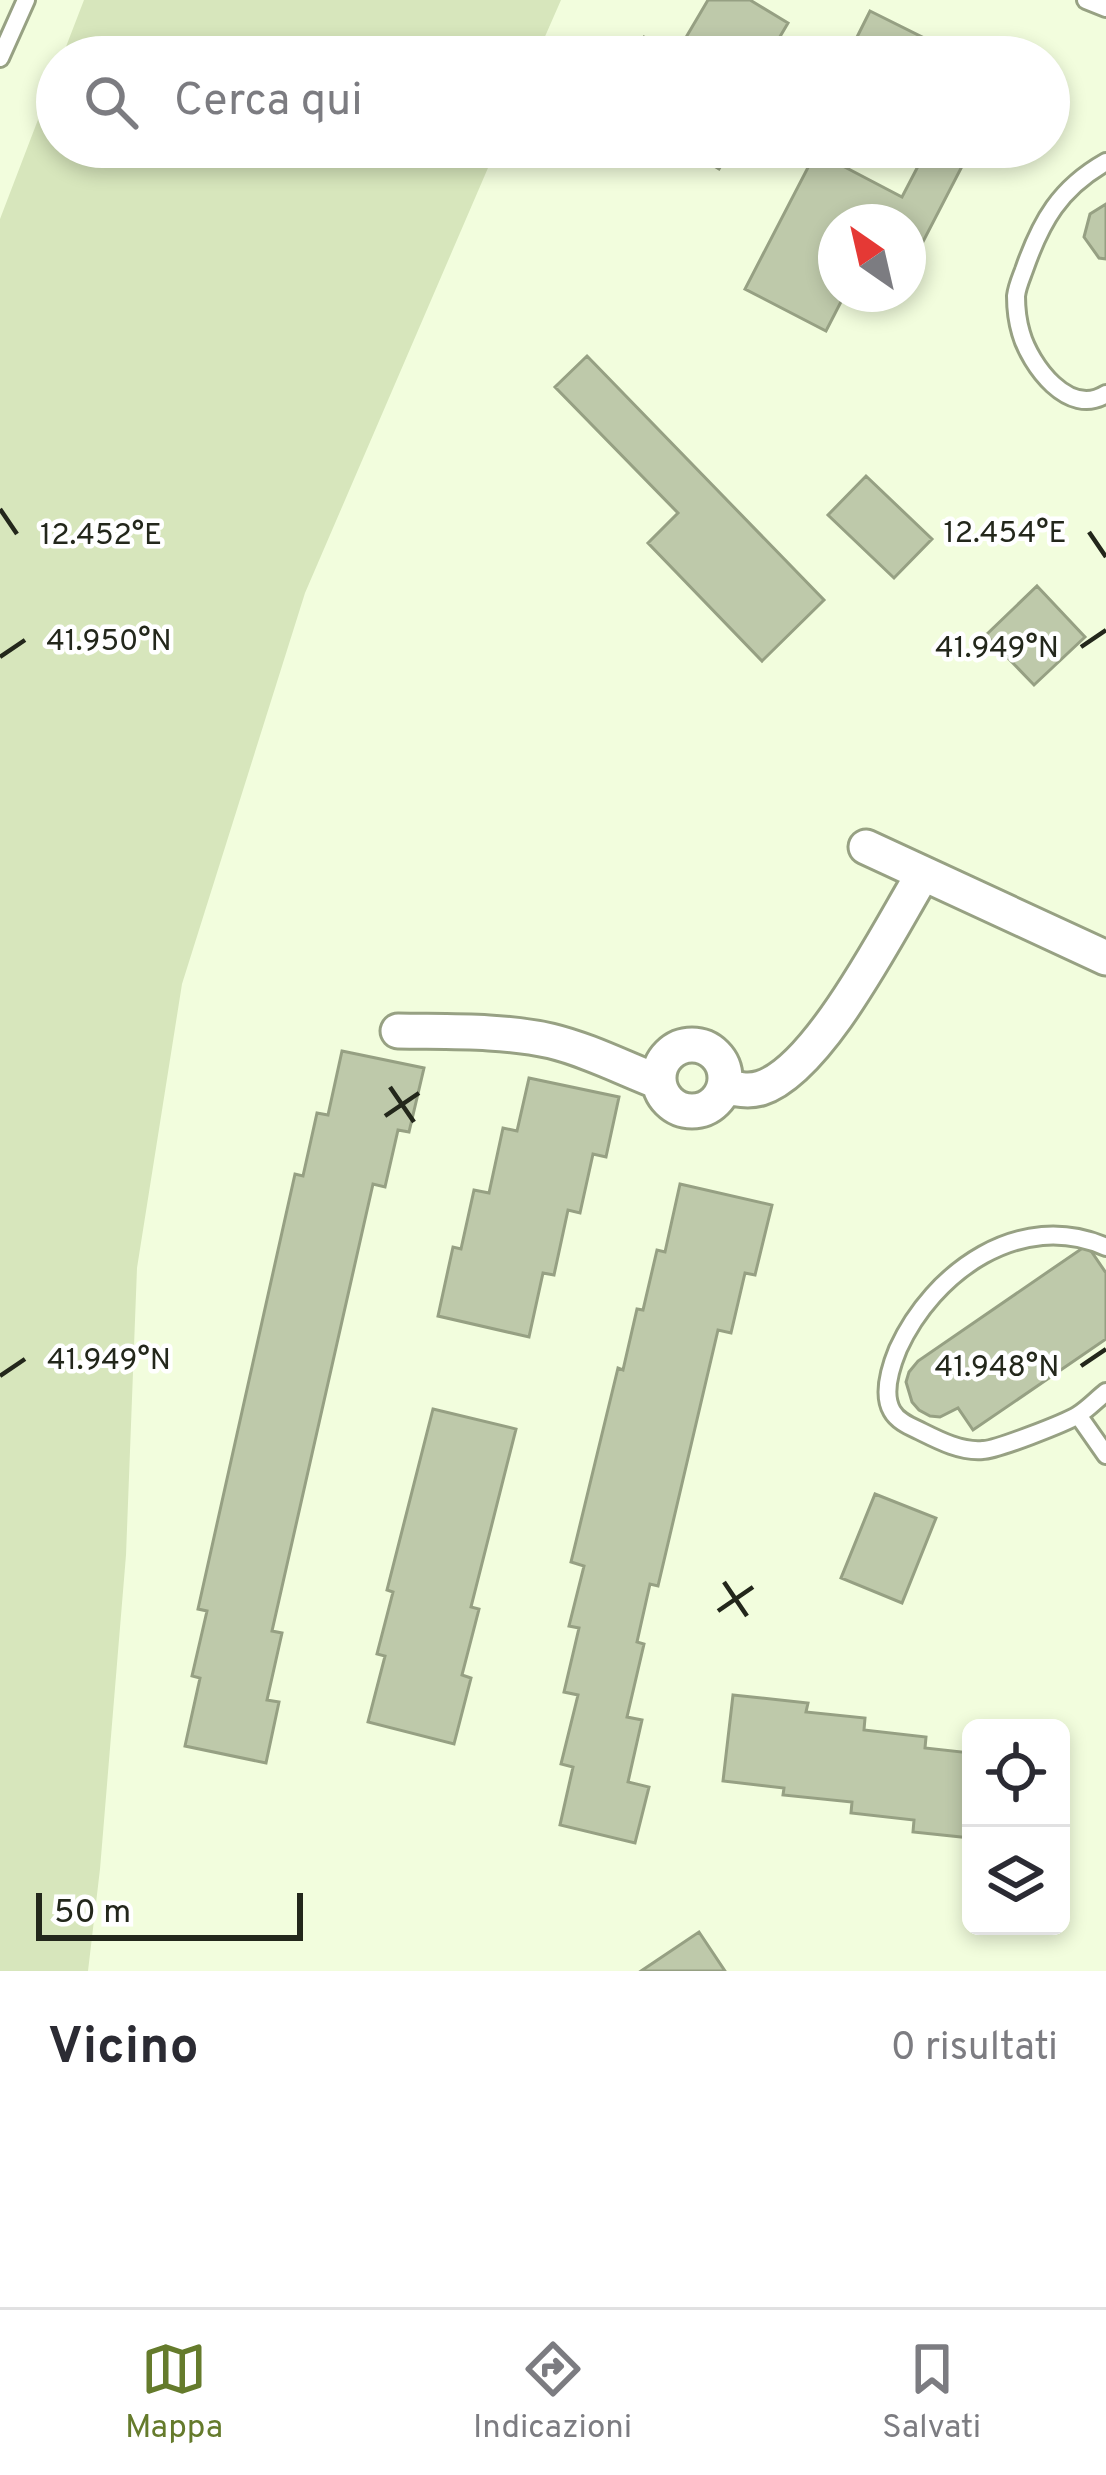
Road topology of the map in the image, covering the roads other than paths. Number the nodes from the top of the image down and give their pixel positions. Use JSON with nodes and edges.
{"nodes":[{"id":1,"x":26,"y":0,"type":"edge"},
{"id":2,"x":1086,"y":0,"type":"edge"},
{"id":3,"x":1106,"y":8,"type":"edge"},
{"id":4,"x":0,"y":58,"type":"edge"},
{"id":5,"x":1106,"y":163,"type":"edge"},
{"id":6,"x":1106,"y":394,"type":"edge"},
{"id":7,"x":866,"y":847,"type":"dead end"},
{"id":8,"x":923,"y":874,"type":"junction"},
{"id":9,"x":1106,"y":958,"type":"edge"},
{"id":10,"x":398,"y":1030,"type":"dead end"},
{"id":11,"x":659,"y":1082,"type":"junction"},
{"id":12,"x":724,"y":1086,"type":"junction"},
{"id":13,"x":1106,"y":1247,"type":"edge"},
{"id":14,"x":1106,"y":1392,"type":"edge"},
{"id":15,"x":1078,"y":1415,"type":"junction"},
{"id":16,"x":1106,"y":1455,"type":"edge"}],
"edges":[{"from":1,"to":4,"type":"lane"},
{"from":2,"to":3,"type":"lane"},
{"from":5,"to":6,"type":"lane"},
{"from":7,"to":8,"type":"street"},
{"from":8,"to":9,"type":"street"},
{"from":8,"to":12,"type":"street"},
{"from":10,"to":11,"type":"street"},
{"from":11,"to":12,"type":"street"},
{"from":11,"to":12,"type":"street"},
{"from":13,"to":15,"type":"lane"},
{"from":14,"to":15,"type":"lane"},
{"from":15,"to":16,"type":"lane"}]}
